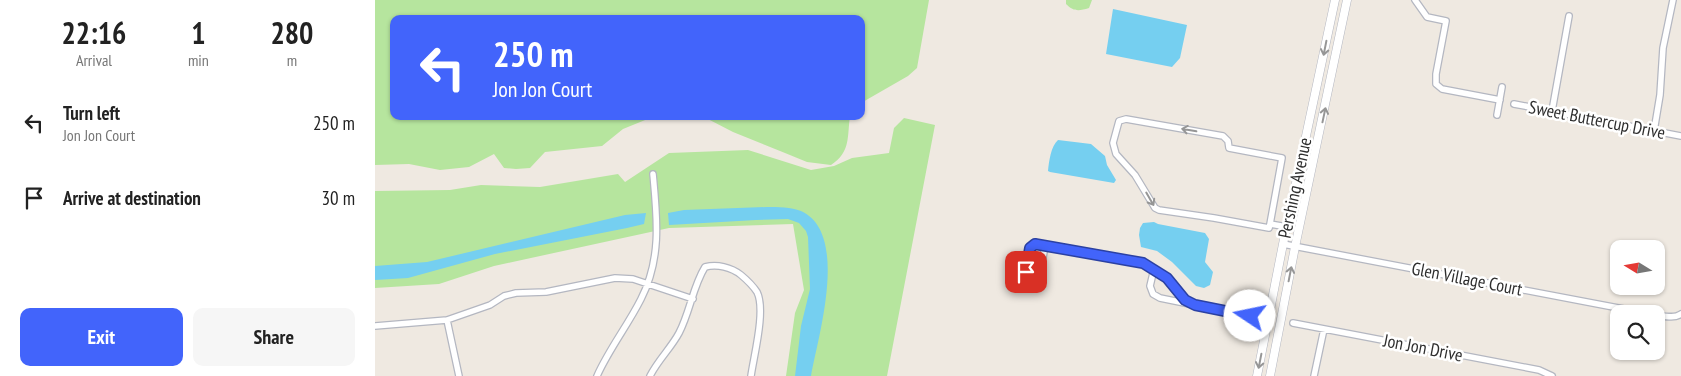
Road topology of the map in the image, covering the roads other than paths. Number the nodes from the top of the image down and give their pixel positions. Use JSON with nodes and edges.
{"nodes":[{"id":1,"x":1335,"y":0,"type":"edge"},
{"id":2,"x":1347,"y":0,"type":"edge"},
{"id":3,"x":1415,"y":0,"type":"edge"},
{"id":4,"x":1673,"y":0,"type":"edge"},
{"id":5,"x":1569,"y":16,"type":"dead end"},
{"id":6,"x":1502,"y":87,"type":"dead end"},
{"id":7,"x":1500,"y":100,"type":"junction"},
{"id":8,"x":1514,"y":104,"type":"dead end"},
{"id":9,"x":1552,"y":111,"type":"junction"},
{"id":10,"x":1497,"y":115,"type":"dead end"},
{"id":11,"x":1654,"y":131,"type":"junction"},
{"id":12,"x":1681,"y":136,"type":"edge"},
{"id":13,"x":653,"y":174,"type":"dead end"},
{"id":14,"x":1270,"y":224,"type":"junction"},
{"id":15,"x":1287,"y":227,"type":"junction"},
{"id":16,"x":1283,"y":244,"type":"junction"},
{"id":17,"x":1045,"y":246,"type":"junction"},
{"id":18,"x":1295,"y":247,"type":"junction"},
{"id":19,"x":1154,"y":269,"type":"junction"},
{"id":20,"x":648,"y":284,"type":"junction"},
{"id":21,"x":693,"y":299,"type":"junction"},
{"id":22,"x":1195,"y":305,"type":"junction"},
{"id":23,"x":1610,"y":306,"type":"edge"},
{"id":24,"x":1681,"y":314,"type":"edge"},
{"id":25,"x":1665,"y":317,"type":"edge"},
{"id":26,"x":447,"y":320,"type":"junction"},
{"id":27,"x":1268,"y":320,"type":"junction"},
{"id":28,"x":1293,"y":323,"type":"dead end"},
{"id":29,"x":375,"y":326,"type":"edge"},
{"id":30,"x":1324,"y":329,"type":"junction"},
{"id":31,"x":459,"y":376,"type":"edge"},
{"id":32,"x":597,"y":376,"type":"edge"},
{"id":33,"x":650,"y":376,"type":"edge"},
{"id":34,"x":751,"y":376,"type":"edge"},
{"id":35,"x":1257,"y":376,"type":"edge"},
{"id":36,"x":1270,"y":376,"type":"edge"},
{"id":37,"x":1315,"y":376,"type":"edge"},
{"id":38,"x":1552,"y":376,"type":"edge"}],
"edges":[{"from":1,"to":15,"type":"street","name":"Pershing Avenue","one_way":true},
{"from":18,"to":2,"type":"street","name":"Pershing Avenue","one_way":true},
{"from":3,"to":7,"type":"street"},
{"from":4,"to":11,"type":"street"},
{"from":5,"to":9,"type":"street"},
{"from":6,"to":7,"type":"street"},
{"from":7,"to":10,"type":"street"},
{"from":8,"to":9,"type":"street","name":"Sweet Buttercup Drive"},
{"from":9,"to":11,"type":"street","name":"Sweet Buttercup Drive"},
{"from":11,"to":12,"type":"street","name":"Sweet Buttercup Drive"},
{"from":13,"to":20,"type":"street"},
{"from":14,"to":14,"type":"street","one_way":true},
{"from":14,"to":15,"type":"street"},
{"from":15,"to":16,"type":"street","name":"Pershing Avenue"},
{"from":16,"to":18,"type":"street","name":"Glen Village Court"},
{"from":16,"to":27,"type":"street","name":"Pershing Avenue"},
{"from":17,"to":17,"type":"street"},
{"from":17,"to":19,"type":"street"},
{"from":18,"to":23,"type":"street","name":"Glen Village Court"},
{"from":36,"to":18,"type":"street","name":"Pershing Avenue","one_way":true},
{"from":19,"to":22,"type":"street"},
{"from":19,"to":22,"type":"street"},
{"from":20,"to":21,"type":"street"},
{"from":20,"to":26,"type":"street"},
{"from":20,"to":32,"type":"street"},
{"from":21,"to":33,"type":"street"},
{"from":21,"to":34,"type":"street"},
{"from":22,"to":27,"type":"street"},
{"from":24,"to":25,"type":"street"},
{"from":26,"to":29,"type":"street"},
{"from":26,"to":31,"type":"street"},
{"from":27,"to":35,"type":"street","name":"Pershing Avenue","one_way":true},
{"from":28,"to":30,"type":"street","name":"Jon Jon Drive"},
{"from":30,"to":37,"type":"street"},
{"from":30,"to":38,"type":"street","name":"Jon Jon Drive"}]}
